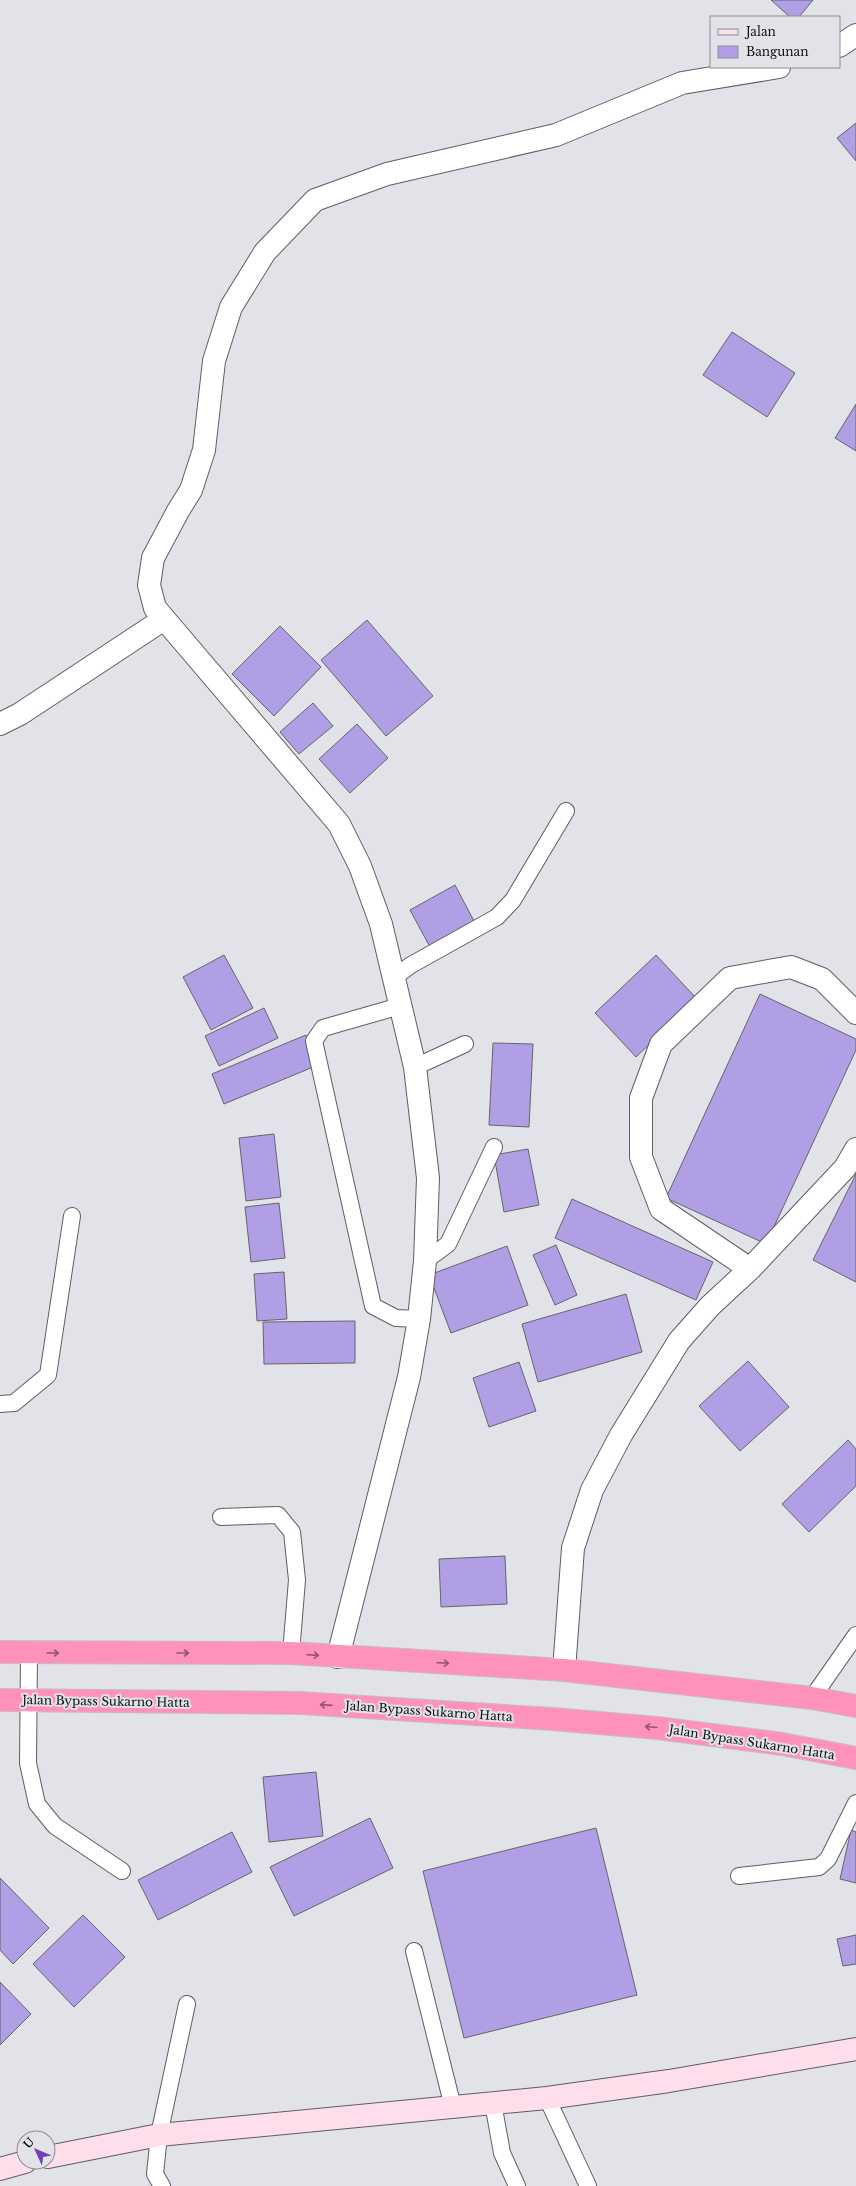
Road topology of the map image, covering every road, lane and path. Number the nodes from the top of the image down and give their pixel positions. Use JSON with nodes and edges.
{"nodes":[{"id":1,"x":856,"y":35,"type":"edge"},
{"id":2,"x":840,"y":45,"type":"edge"},
{"id":3,"x":773,"y":68,"type":"edge"},
{"id":4,"x":164,"y":619,"type":"junction"},
{"id":5,"x":0,"y":724,"type":"edge"},
{"id":6,"x":566,"y":811,"type":"dead end"},
{"id":7,"x":393,"y":978,"type":"junction"},
{"id":8,"x":400,"y":1006,"type":"junction"},
{"id":9,"x":856,"y":1013,"type":"edge"},
{"id":10,"x":465,"y":1044,"type":"dead end"},
{"id":11,"x":415,"y":1067,"type":"junction"},
{"id":12,"x":494,"y":1147,"type":"dead end"},
{"id":13,"x":856,"y":1149,"type":"edge"},
{"id":14,"x":72,"y":1216,"type":"dead end"},
{"id":15,"x":425,"y":1261,"type":"junction"},
{"id":16,"x":750,"y":1269,"type":"junction"},
{"id":17,"x":419,"y":1319,"type":"junction"},
{"id":18,"x":0,"y":1404,"type":"edge"},
{"id":19,"x":221,"y":1517,"type":"dead end"},
{"id":20,"x":856,"y":1635,"type":"edge"},
{"id":21,"x":0,"y":1652,"type":"edge"},
{"id":22,"x":29,"y":1653,"type":"junction"},
{"id":23,"x":291,"y":1653,"type":"junction"},
{"id":24,"x":338,"y":1656,"type":"junction"},
{"id":25,"x":564,"y":1670,"type":"junction"},
{"id":26,"x":812,"y":1698,"type":"junction"},
{"id":27,"x":0,"y":1700,"type":"edge"},
{"id":28,"x":28,"y":1700,"type":"junction"},
{"id":29,"x":856,"y":1706,"type":"edge"},
{"id":30,"x":856,"y":1758,"type":"edge"},
{"id":31,"x":856,"y":1803,"type":"edge"},
{"id":32,"x":122,"y":1871,"type":"dead end"},
{"id":33,"x":739,"y":1876,"type":"dead end"},
{"id":34,"x":414,"y":1951,"type":"dead end"},
{"id":35,"x":187,"y":2004,"type":"dead end"},
{"id":36,"x":856,"y":2049,"type":"edge"},
{"id":37,"x":547,"y":2098,"type":"junction"},
{"id":38,"x":493,"y":2104,"type":"junction"},
{"id":39,"x":453,"y":2107,"type":"junction"},
{"id":40,"x":159,"y":2136,"type":"junction"},
{"id":41,"x":56,"y":2155,"type":"edge"},
{"id":42,"x":16,"y":2165,"type":"edge"},
{"id":43,"x":0,"y":2169,"type":"edge"},
{"id":44,"x":162,"y":2186,"type":"edge"},
{"id":45,"x":517,"y":2186,"type":"edge"},
{"id":46,"x":588,"y":2186,"type":"edge"}],
"edges":[{"from":1,"to":2,"type":"street"},
{"from":3,"to":4,"type":"street"},
{"from":4,"to":5,"type":"street"},
{"from":4,"to":7,"type":"street"},
{"from":6,"to":7,"type":"lane"},
{"from":7,"to":8,"type":"street"},
{"from":8,"to":11,"type":"street"},
{"from":8,"to":17,"type":"lane"},
{"from":9,"to":16,"type":"street"},
{"from":10,"to":11,"type":"lane"},
{"from":11,"to":15,"type":"street"},
{"from":12,"to":15,"type":"lane"},
{"from":13,"to":16,"type":"street"},
{"from":14,"to":18,"type":"lane"},
{"from":15,"to":17,"type":"street"},
{"from":16,"to":25,"type":"street"},
{"from":17,"to":24,"type":"street"},
{"from":19,"to":23,"type":"lane"},
{"from":20,"to":26,"type":"lane"},
{"from":21,"to":22,"type":"highway"},
{"from":22,"to":23,"type":"highway","one_way":true},
{"from":22,"to":28,"type":"lane"},
{"from":23,"to":24,"type":"highway","one_way":true},
{"from":24,"to":25,"type":"highway","one_way":true},
{"from":25,"to":26,"type":"highway"},
{"from":26,"to":29,"type":"highway"},
{"from":27,"to":28,"type":"highway","name":"Jalan Bypass Sukarno Hatta"},
{"from":30,"to":28,"type":"highway","name":"Jalan Bypass Sukarno Hatta","one_way":true},
{"from":28,"to":32,"type":"lane"},
{"from":31,"to":33,"type":"lane"},
{"from":34,"to":39,"type":"lane"},
{"from":35,"to":40,"type":"lane"},
{"from":36,"to":37,"type":"main road"},
{"from":37,"to":38,"type":"main road"},
{"from":37,"to":46,"type":"lane"},
{"from":38,"to":39,"type":"main road"},
{"from":38,"to":45,"type":"lane"},
{"from":39,"to":40,"type":"main road"},
{"from":40,"to":41,"type":"main road"},
{"from":40,"to":44,"type":"lane"},
{"from":42,"to":43,"type":"main road"}]}
